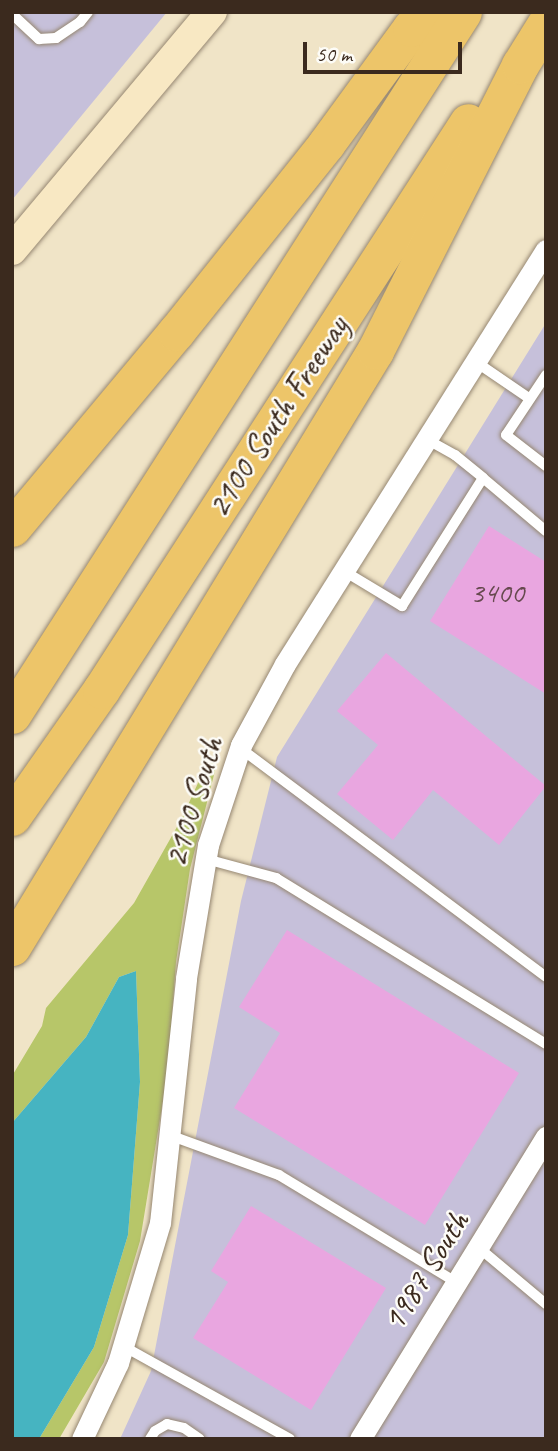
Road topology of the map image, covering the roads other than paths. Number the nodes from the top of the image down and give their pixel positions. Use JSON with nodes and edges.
{"nodes":[{"id":1,"x":88,"y":12,"type":"edge"},
{"id":2,"x":212,"y":12,"type":"edge"},
{"id":3,"x":428,"y":12,"type":"edge"},
{"id":4,"x":463,"y":12,"type":"edge"},
{"id":5,"x":539,"y":12,"type":"edge"},
{"id":6,"x":12,"y":14,"type":"edge"},
{"id":7,"x":546,"y":23,"type":"edge"},
{"id":8,"x":12,"y":250,"type":"edge"},
{"id":9,"x":546,"y":250,"type":"edge"},
{"id":10,"x":540,"y":272,"type":"edge"},
{"id":11,"x":476,"y":362,"type":"junction"},
{"id":12,"x":546,"y":375,"type":"edge"},
{"id":13,"x":530,"y":399,"type":"junction"},
{"id":14,"x":428,"y":440,"type":"junction"},
{"id":15,"x":546,"y":466,"type":"edge"},
{"id":16,"x":483,"y":478,"type":"junction"},
{"id":17,"x":12,"y":528,"type":"edge"},
{"id":18,"x":546,"y":531,"type":"edge"},
{"id":19,"x":344,"y":571,"type":"junction"},
{"id":20,"x":12,"y":715,"type":"edge"},
{"id":21,"x":240,"y":748,"type":"junction"},
{"id":22,"x":12,"y":817,"type":"edge"},
{"id":23,"x":206,"y":859,"type":"junction"},
{"id":24,"x":12,"y":947,"type":"edge"},
{"id":25,"x":546,"y":977,"type":"edge"},
{"id":26,"x":546,"y":1044,"type":"edge"},
{"id":27,"x":169,"y":1135,"type":"junction"},
{"id":28,"x":546,"y":1137,"type":"edge"},
{"id":29,"x":478,"y":1247,"type":"junction"},
{"id":30,"x":456,"y":1282,"type":"junction"},
{"id":31,"x":546,"y":1304,"type":"edge"},
{"id":32,"x":123,"y":1346,"type":"junction"},
{"id":33,"x":82,"y":1439,"type":"edge"},
{"id":34,"x":150,"y":1439,"type":"edge"},
{"id":35,"x":200,"y":1439,"type":"edge"},
{"id":36,"x":290,"y":1439,"type":"edge"},
{"id":37,"x":359,"y":1439,"type":"edge"}],
"edges":[{"from":1,"to":6,"type":"lane"},
{"from":2,"to":8,"type":"street"},
{"from":3,"to":17,"type":"highway"},
{"from":4,"to":20,"type":"highway","name":"2100 South Freeway"},
{"from":5,"to":22,"type":"highway","name":"2100 South Freeway"},
{"from":7,"to":24,"type":"highway"},
{"from":9,"to":10,"type":"street","name":"2100 South"},
{"from":10,"to":11,"type":"street","name":"2100 South"},
{"from":11,"to":13,"type":"lane"},
{"from":11,"to":14,"type":"street","name":"2100 South"},
{"from":12,"to":13,"type":"lane"},
{"from":13,"to":15,"type":"lane"},
{"from":14,"to":16,"type":"lane"},
{"from":14,"to":19,"type":"street","name":"2100 South"},
{"from":16,"to":18,"type":"lane"},
{"from":16,"to":19,"type":"lane"},
{"from":19,"to":21,"type":"street","name":"2100 South"},
{"from":21,"to":23,"type":"street","name":"2100 South"},
{"from":21,"to":25,"type":"lane"},
{"from":23,"to":26,"type":"lane"},
{"from":23,"to":27,"type":"street","name":"2100 South"},
{"from":27,"to":30,"type":"lane"},
{"from":27,"to":32,"type":"street","name":"2100 South"},
{"from":28,"to":29,"type":"street","name":"1987 South"},
{"from":29,"to":30,"type":"street","name":"1987 South"},
{"from":29,"to":31,"type":"lane"},
{"from":30,"to":37,"type":"street","name":"1987 South"},
{"from":32,"to":33,"type":"street","name":"2100 South"},
{"from":32,"to":36,"type":"lane"},
{"from":34,"to":35,"type":"lane"}]}
